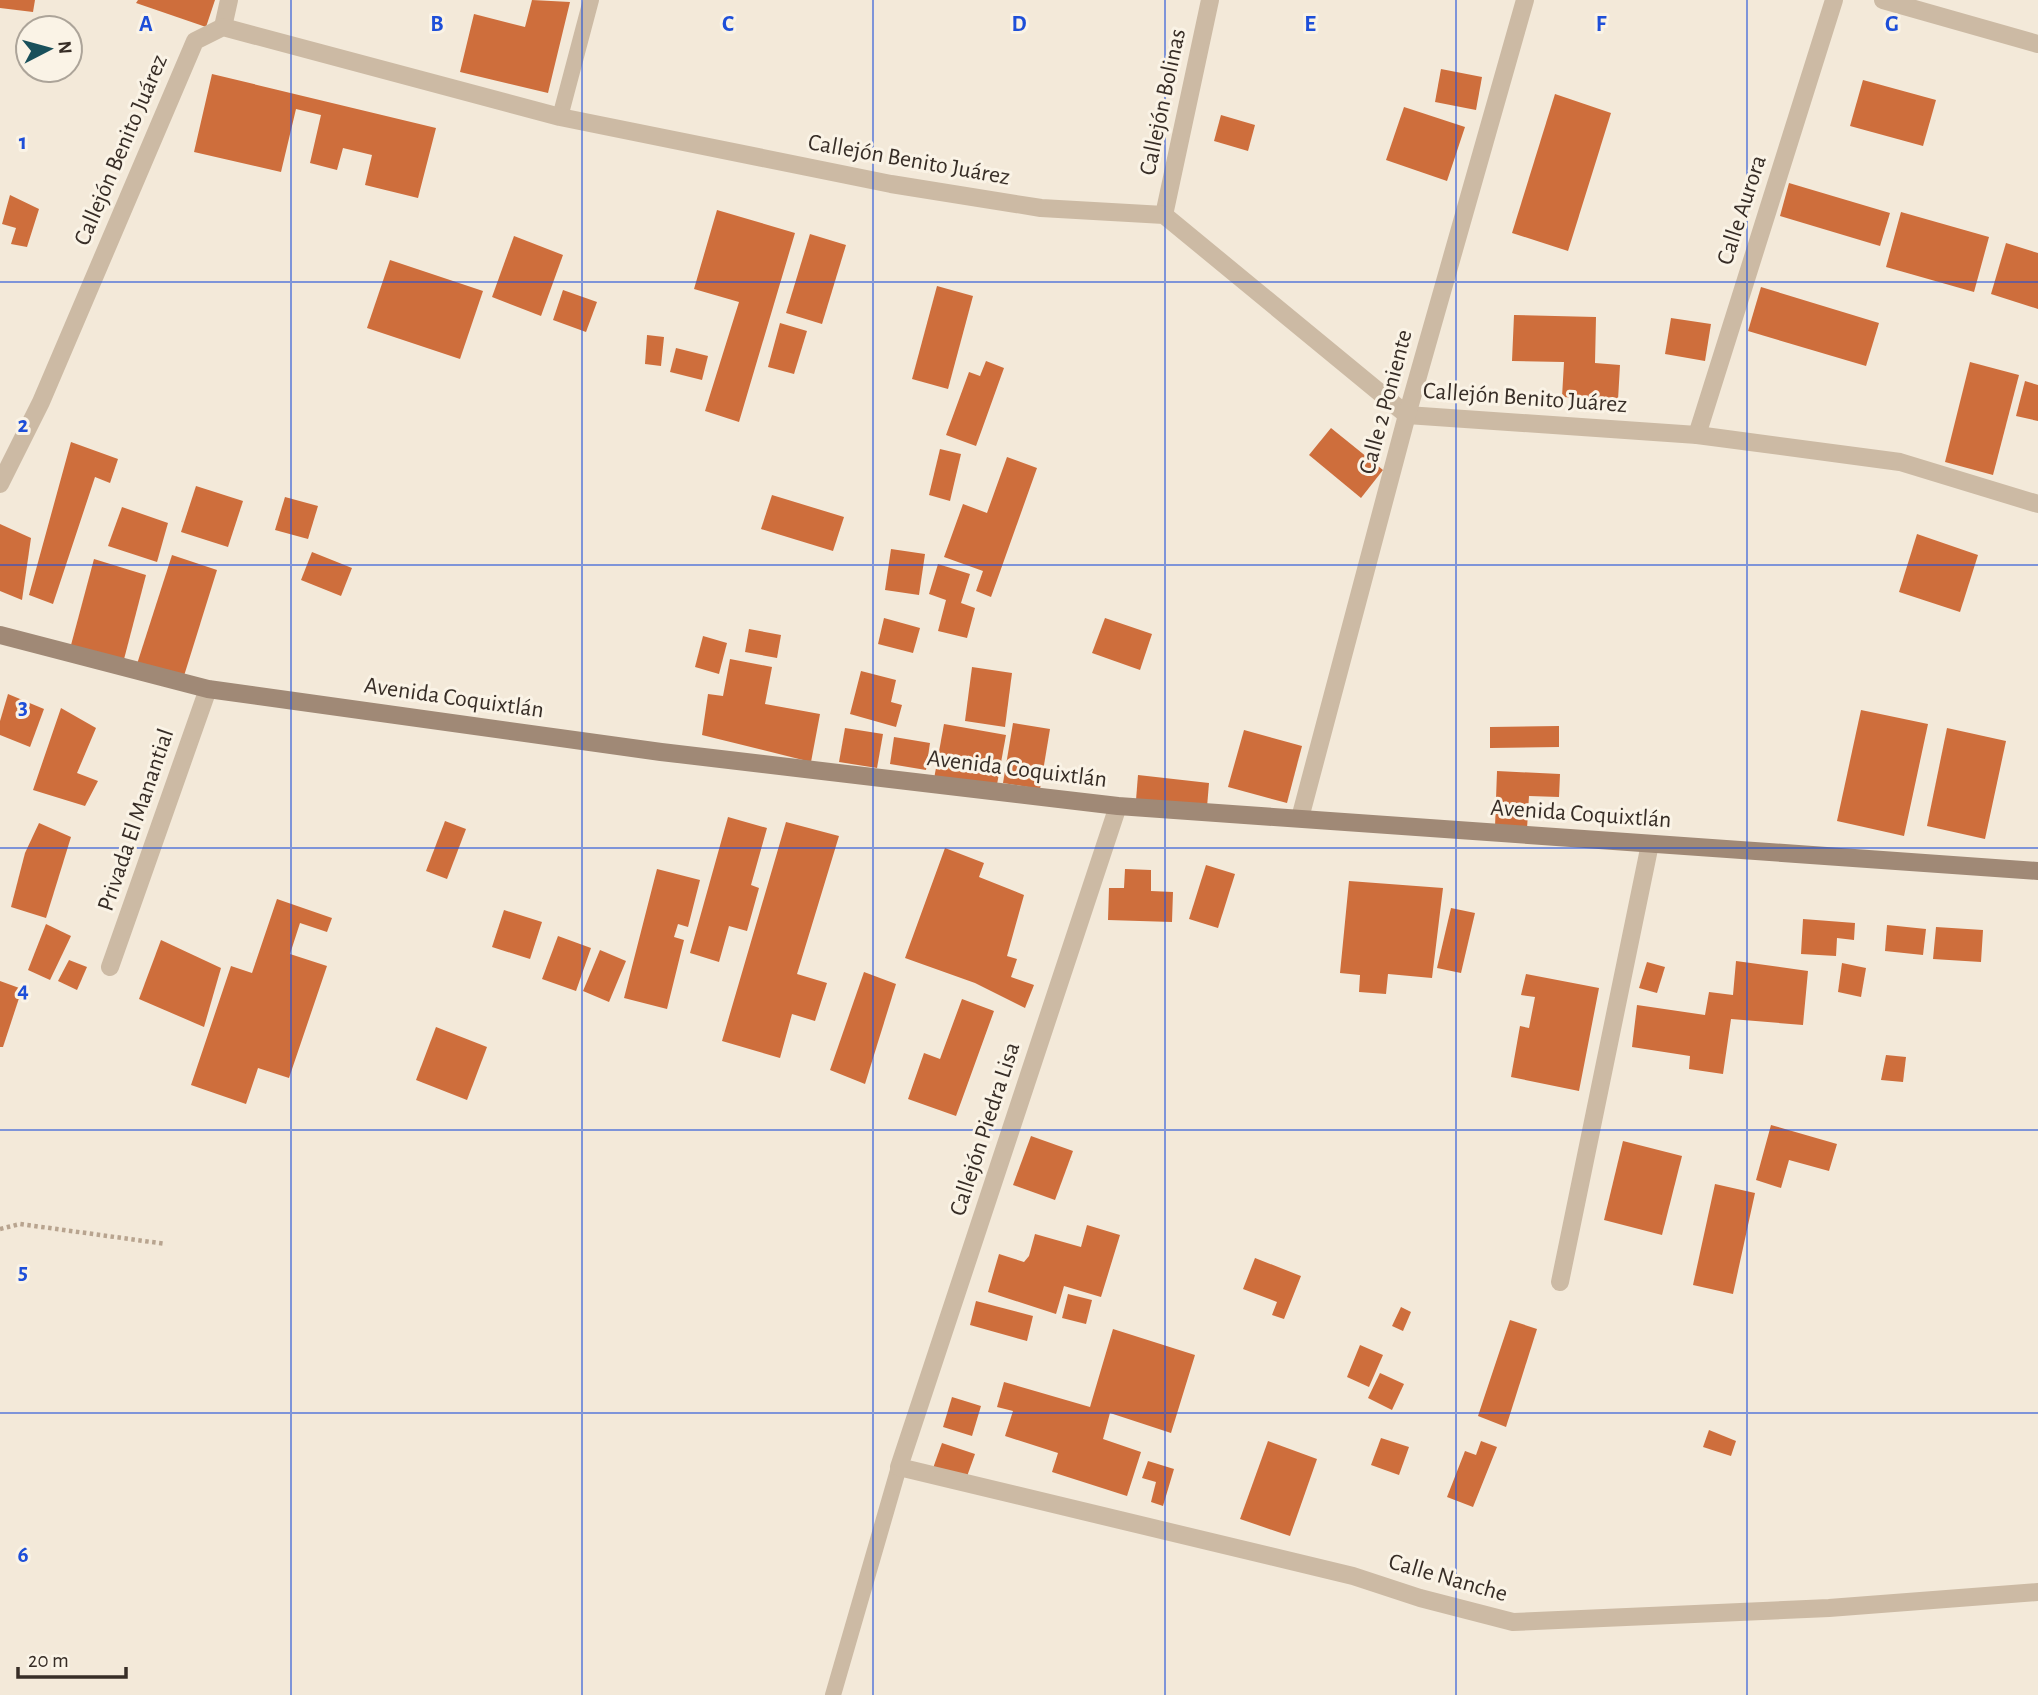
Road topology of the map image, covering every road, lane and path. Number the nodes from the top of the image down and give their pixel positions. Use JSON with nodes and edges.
{"nodes":[{"id":1,"x":229,"y":0,"type":"edge"},
{"id":2,"x":591,"y":0,"type":"edge"},
{"id":3,"x":1210,"y":0,"type":"edge"},
{"id":4,"x":1525,"y":0,"type":"edge"},
{"id":5,"x":1834,"y":0,"type":"edge"},
{"id":6,"x":1883,"y":0,"type":"edge"},
{"id":7,"x":223,"y":26,"type":"junction"},
{"id":8,"x":2038,"y":44,"type":"edge"},
{"id":9,"x":560,"y":117,"type":"junction"},
{"id":10,"x":1164,"y":215,"type":"junction"},
{"id":11,"x":1407,"y":415,"type":"junction"},
{"id":12,"x":1697,"y":435,"type":"junction"},
{"id":13,"x":0,"y":484,"type":"edge"},
{"id":14,"x":2038,"y":504,"type":"edge"},
{"id":15,"x":0,"y":635,"type":"edge"},
{"id":16,"x":208,"y":689,"type":"junction"},
{"id":17,"x":1118,"y":806,"type":"junction"},
{"id":18,"x":1300,"y":818,"type":"junction"},
{"id":19,"x":1650,"y":844,"type":"junction"},
{"id":20,"x":2038,"y":871,"type":"edge"},
{"id":21,"x":110,"y":967,"type":"dead end"},
{"id":22,"x":0,"y":1229,"type":"edge"},
{"id":23,"x":166,"y":1244,"type":"dead end"},
{"id":24,"x":1560,"y":1282,"type":"dead end"},
{"id":25,"x":899,"y":1467,"type":"junction"},
{"id":26,"x":2038,"y":1592,"type":"edge"},
{"id":27,"x":833,"y":1695,"type":"edge"}],
"edges":[{"from":1,"to":7,"type":"street"},
{"from":2,"to":9,"type":"lane"},
{"from":3,"to":10,"type":"street","name":"Callejón Bolinas"},
{"from":4,"to":11,"type":"street","name":"Calle 2 Poniente"},
{"from":5,"to":12,"type":"street","name":"Calle Aurora"},
{"from":6,"to":8,"type":"street"},
{"from":7,"to":9,"type":"street","name":"Callejón Benito Juárez"},
{"from":7,"to":13,"type":"street","name":"Callejón Benito Juárez"},
{"from":9,"to":10,"type":"street","name":"Callejón Benito Juárez"},
{"from":10,"to":11,"type":"street","name":"Callejón Benito Juárez"},
{"from":11,"to":12,"type":"street","name":"Callejón Benito Juárez"},
{"from":11,"to":18,"type":"street","name":"Calle 2 Poniente"},
{"from":12,"to":14,"type":"street","name":"Callejón Benito Juárez"},
{"from":15,"to":16,"type":"street","name":"Avenida Coquixtlán"},
{"from":16,"to":17,"type":"street","name":"Avenida Coquixtlán"},
{"from":16,"to":21,"type":"street","name":"Privada El Manantial"},
{"from":17,"to":18,"type":"street","name":"Avenida Coquixtlán"},
{"from":17,"to":25,"type":"street","name":"Callejón Piedra Lisa"},
{"from":18,"to":19,"type":"street","name":"Avenida Coquixtlán"},
{"from":19,"to":20,"type":"street","name":"Avenida Coquixtlán"},
{"from":19,"to":24,"type":"street"},
{"from":22,"to":23,"type":"path"},
{"from":25,"to":26,"type":"street","name":"Calle Nanche"},
{"from":25,"to":27,"type":"lane"}]}
